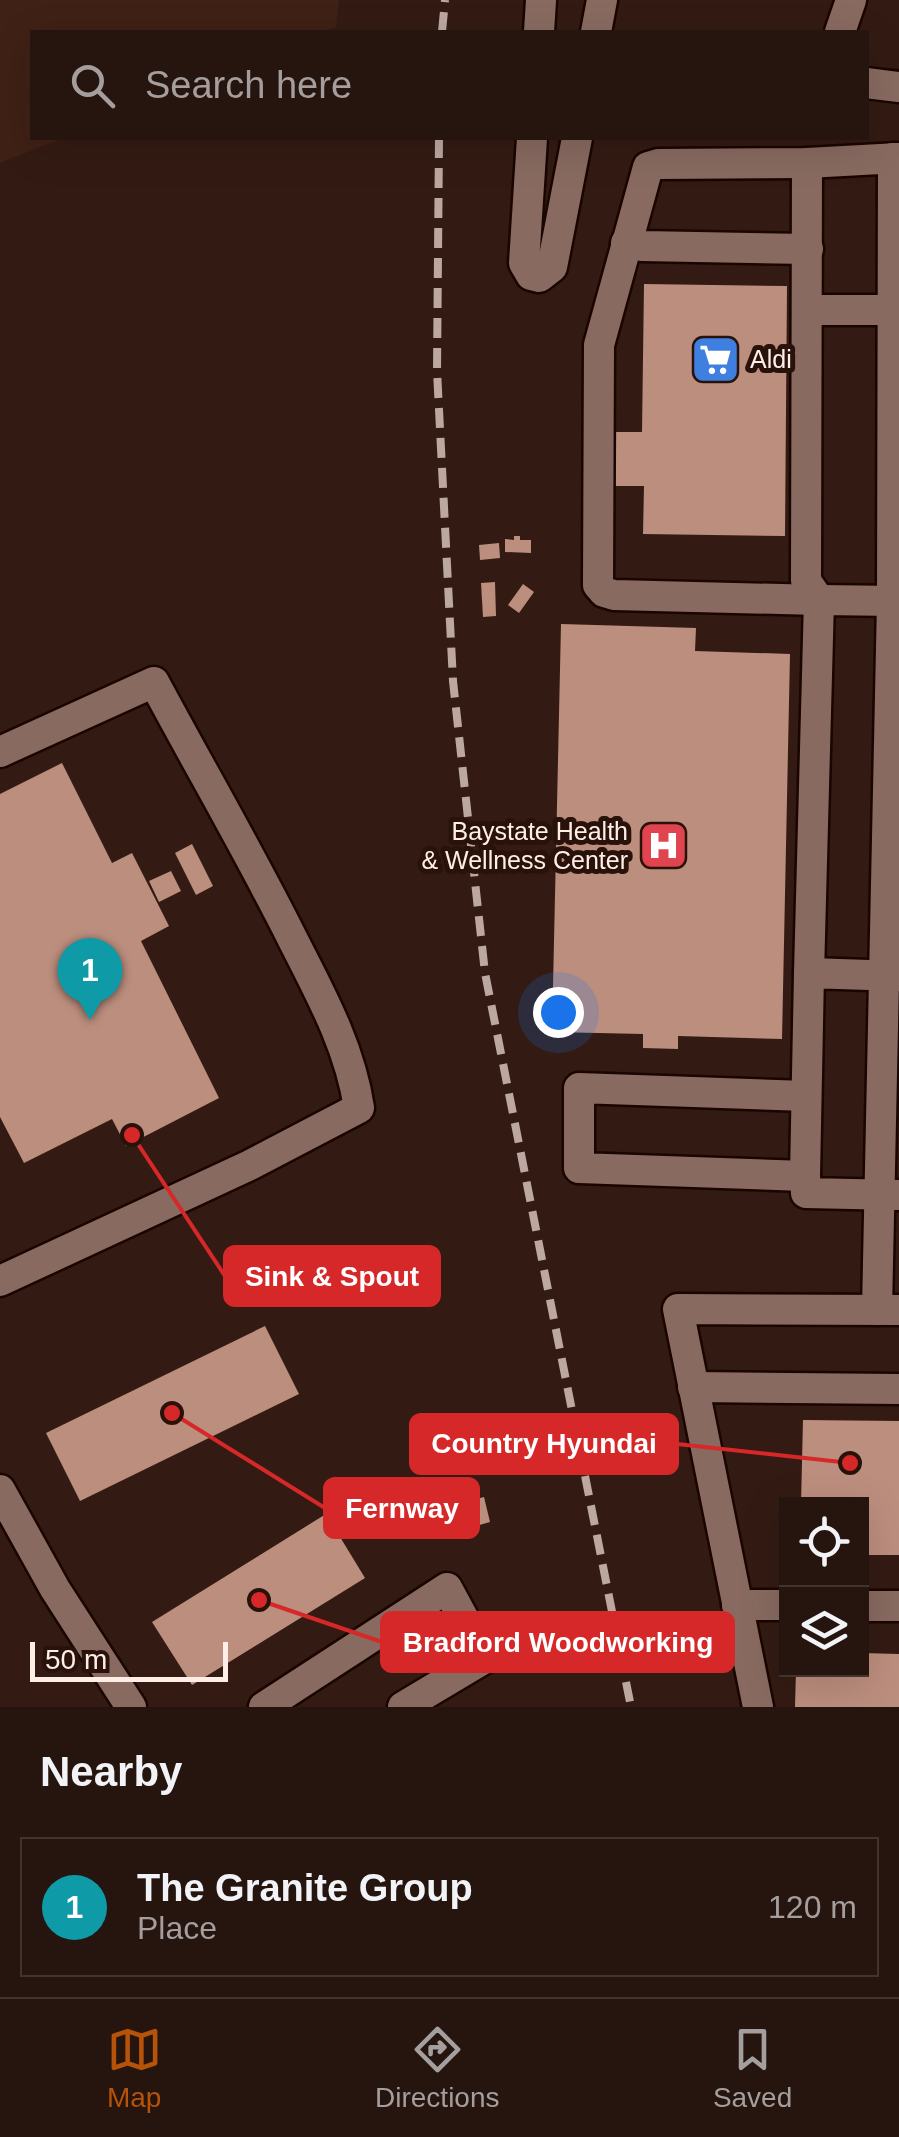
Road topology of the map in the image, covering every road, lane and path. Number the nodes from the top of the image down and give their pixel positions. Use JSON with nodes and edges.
{"nodes":[{"id":1,"x":541,"y":0,"type":"edge"},
{"id":2,"x":602,"y":0,"type":"edge"},
{"id":3,"x":851,"y":0,"type":"edge"},
{"id":4,"x":539,"y":30,"type":"edge"},
{"id":5,"x":596,"y":30,"type":"edge"},
{"id":6,"x":841,"y":30,"type":"edge"},
{"id":7,"x":869,"y":83,"type":"edge"},
{"id":8,"x":899,"y":87,"type":"edge"},
{"id":9,"x":532,"y":140,"type":"edge"},
{"id":10,"x":576,"y":140,"type":"edge"},
{"id":11,"x":896,"y":158,"type":"edge"},
{"id":12,"x":807,"y":163,"type":"junction"},
{"id":13,"x":626,"y":243,"type":"junction"},
{"id":14,"x":808,"y":249,"type":"junction"},
{"id":15,"x":808,"y":310,"type":"junction"},
{"id":16,"x":895,"y":310,"type":"edge"},
{"id":17,"x":819,"y":600,"type":"junction"},
{"id":18,"x":896,"y":601,"type":"edge"},
{"id":19,"x":0,"y":752,"type":"edge"},
{"id":20,"x":809,"y":973,"type":"junction"},
{"id":21,"x":890,"y":976,"type":"edge"},
{"id":22,"x":806,"y":1096,"type":"junction"},
{"id":23,"x":805,"y":1176,"type":"junction"},
{"id":24,"x":890,"y":1195,"type":"edge"},
{"id":25,"x":0,"y":1281,"type":"edge"},
{"id":26,"x":888,"y":1310,"type":"edge"},
{"id":27,"x":693,"y":1387,"type":"junction"},
{"id":28,"x":899,"y":1389,"type":"edge"},
{"id":29,"x":0,"y":1490,"type":"edge"},
{"id":30,"x":737,"y":1605,"type":"junction"},
{"id":31,"x":779,"y":1606,"type":"edge"},
{"id":32,"x":869,"y":1606,"type":"edge"},
{"id":33,"x":899,"y":1606,"type":"edge"},
{"id":34,"x":130,"y":1707,"type":"edge"},
{"id":35,"x":264,"y":1707,"type":"edge"},
{"id":36,"x":403,"y":1707,"type":"edge"},
{"id":37,"x":758,"y":1707,"type":"edge"}],
"edges":[{"from":1,"to":4,"type":"street"},
{"from":2,"to":5,"type":"street"},
{"from":3,"to":6,"type":"street"},
{"from":7,"to":8,"type":"street"},
{"from":9,"to":10,"type":"street"},
{"from":11,"to":12,"type":"street"},
{"from":11,"to":16,"type":"street"},
{"from":12,"to":13,"type":"street"},
{"from":12,"to":14,"type":"street"},
{"from":13,"to":14,"type":"street"},
{"from":13,"to":17,"type":"street"},
{"from":14,"to":15,"type":"street"},
{"from":15,"to":16,"type":"street"},
{"from":15,"to":17,"type":"street"},
{"from":16,"to":18,"type":"street"},
{"from":17,"to":18,"type":"street"},
{"from":17,"to":20,"type":"street"},
{"from":18,"to":21,"type":"street"},
{"from":19,"to":25,"type":"street"},
{"from":20,"to":21,"type":"street"},
{"from":20,"to":22,"type":"street"},
{"from":21,"to":24,"type":"street"},
{"from":22,"to":23,"type":"street"},
{"from":22,"to":23,"type":"street"},
{"from":23,"to":24,"type":"street"},
{"from":24,"to":26,"type":"street"},
{"from":26,"to":27,"type":"street"},
{"from":27,"to":28,"type":"street"},
{"from":27,"to":30,"type":"street"},
{"from":29,"to":34,"type":"street"},
{"from":30,"to":31,"type":"street"},
{"from":30,"to":37,"type":"street"},
{"from":32,"to":33,"type":"street"},
{"from":35,"to":36,"type":"street"}]}
